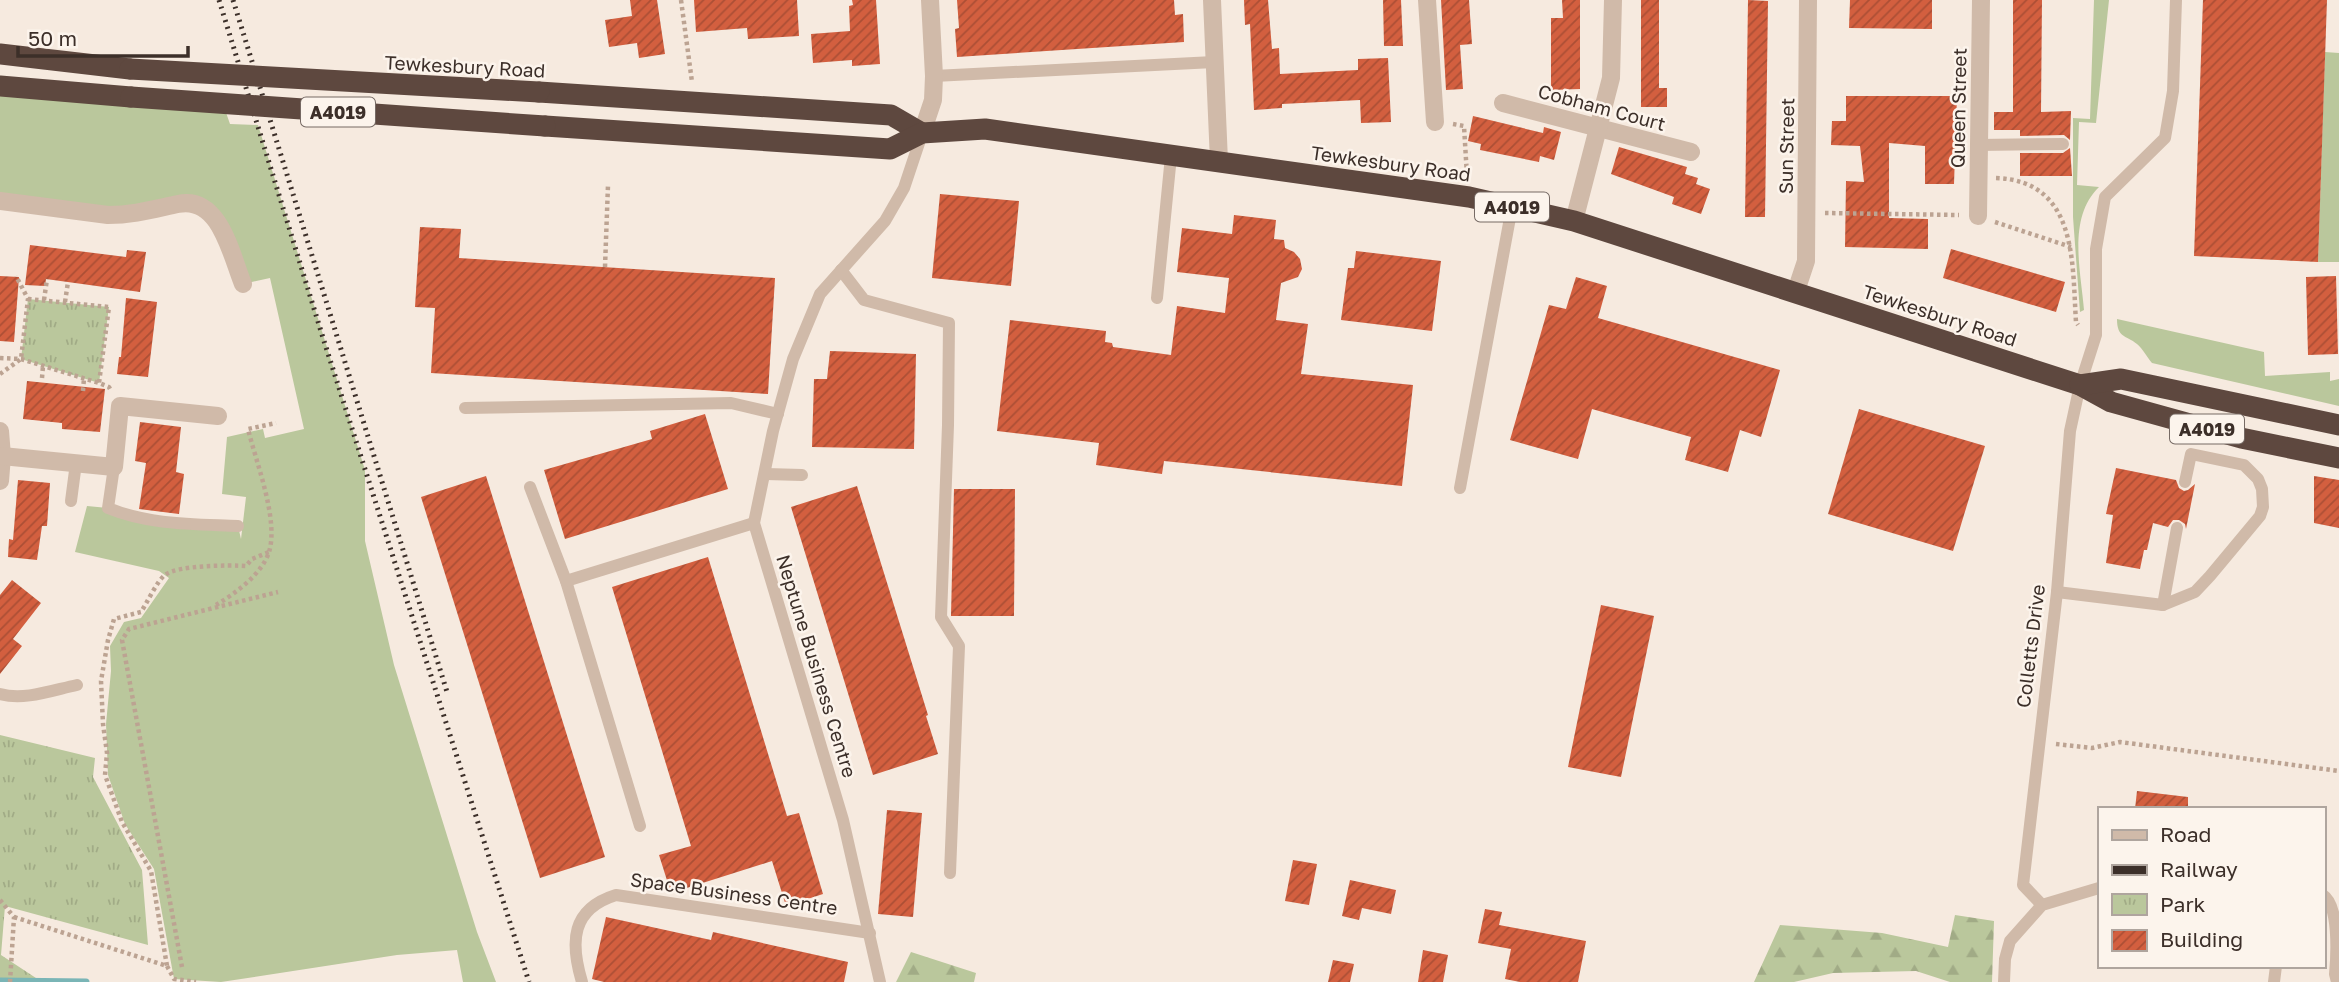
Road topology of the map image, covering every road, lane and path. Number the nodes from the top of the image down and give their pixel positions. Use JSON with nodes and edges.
{"nodes":[{"id":1,"x":681,"y":0,"type":"edge"},
{"id":2,"x":930,"y":0,"type":"edge"},
{"id":3,"x":1212,"y":0,"type":"edge"},
{"id":4,"x":1427,"y":0,"type":"edge"},
{"id":5,"x":1613,"y":0,"type":"edge"},
{"id":6,"x":1808,"y":0,"type":"edge"},
{"id":7,"x":1981,"y":0,"type":"edge"},
{"id":8,"x":2176,"y":0,"type":"edge"},
{"id":9,"x":0,"y":54,"type":"edge"},
{"id":10,"x":1214,"y":62,"type":"junction"},
{"id":11,"x":934,"y":76,"type":"junction"},
{"id":12,"x":0,"y":86,"type":"edge"},
{"id":13,"x":695,"y":103,"type":"junction"},
{"id":14,"x":1503,"y":103,"type":"dead end"},
{"id":15,"x":1435,"y":121,"type":"joint"},
{"id":16,"x":1597,"y":128,"type":"junction"},
{"id":17,"x":922,"y":133,"type":"junction"},
{"id":18,"x":1978,"y":145,"type":"junction"},
{"id":19,"x":2063,"y":145,"type":"dead end"},
{"id":20,"x":1691,"y":152,"type":"dead end"},
{"id":21,"x":1171,"y":156,"type":"junction"},
{"id":22,"x":1219,"y":161,"type":"junction"},
{"id":23,"x":1978,"y":177,"type":"junction"},
{"id":24,"x":608,"y":185,"type":"dead end"},
{"id":25,"x":1469,"y":197,"type":"junction"},
{"id":26,"x":0,"y":201,"type":"edge"},
{"id":27,"x":1512,"y":207,"type":"junction"},
{"id":28,"x":1806,"y":213,"type":"junction"},
{"id":29,"x":1978,"y":216,"type":"junction"},
{"id":30,"x":1574,"y":221,"type":"junction"},
{"id":31,"x":2071,"y":247,"type":"junction"},
{"id":32,"x":605,"y":267,"type":"dead end"},
{"id":33,"x":841,"y":270,"type":"junction"},
{"id":34,"x":16,"y":276,"type":"dead end"},
{"id":35,"x":47,"y":279,"type":"dead end"},
{"id":36,"x":68,"y":282,"type":"dead end"},
{"id":37,"x":243,"y":284,"type":"dead end"},
{"id":38,"x":1796,"y":291,"type":"junction"},
{"id":39,"x":1157,"y":298,"type":"dead end"},
{"id":40,"x":28,"y":299,"type":"junction"},
{"id":41,"x":44,"y":300,"type":"junction"},
{"id":42,"x":65,"y":302,"type":"junction"},
{"id":43,"x":2092,"y":346,"type":"junction"},
{"id":44,"x":0,"y":358,"type":"edge"},
{"id":45,"x":21,"y":359,"type":"junction"},
{"id":46,"x":43,"y":366,"type":"junction"},
{"id":47,"x":0,"y":374,"type":"edge"},
{"id":48,"x":42,"y":377,"type":"dead end"},
{"id":49,"x":84,"y":378,"type":"junction"},
{"id":50,"x":99,"y":383,"type":"junction"},
{"id":51,"x":2080,"y":385,"type":"junction"},
{"id":52,"x":83,"y":391,"type":"dead end"},
{"id":53,"x":120,"y":406,"type":"junction"},
{"id":54,"x":465,"y":408,"type":"dead end"},
{"id":55,"x":778,"y":414,"type":"junction"},
{"id":56,"x":218,"y":416,"type":"dead end"},
{"id":57,"x":276,"y":423,"type":"dead end"},
{"id":58,"x":2339,"y":425,"type":"edge"},
{"id":59,"x":0,"y":430,"type":"edge"},
{"id":60,"x":2,"y":456,"type":"junction"},
{"id":61,"x":2339,"y":458,"type":"edge"},
{"id":62,"x":76,"y":463,"type":"junction"},
{"id":63,"x":114,"y":467,"type":"junction"},
{"id":64,"x":766,"y":474,"type":"junction"},
{"id":65,"x":802,"y":475,"type":"dead end"},
{"id":66,"x":0,"y":481,"type":"edge"},
{"id":67,"x":2185,"y":482,"type":"dead end"},
{"id":68,"x":530,"y":486,"type":"dead end"},
{"id":69,"x":1460,"y":488,"type":"dead end"},
{"id":70,"x":71,"y":501,"type":"dead end"},
{"id":71,"x":754,"y":523,"type":"junction"},
{"id":72,"x":238,"y":526,"type":"dead end"},
{"id":73,"x":2177,"y":528,"type":"dead end"},
{"id":74,"x":269,"y":552,"type":"junction"},
{"id":75,"x":566,"y":581,"type":"junction"},
{"id":76,"x":278,"y":592,"type":"dead end"},
{"id":77,"x":2057,"y":592,"type":"junction"},
{"id":78,"x":2163,"y":605,"type":"junction"},
{"id":79,"x":211,"y":608,"type":"junction"},
{"id":80,"x":77,"y":685,"type":"dead end"},
{"id":81,"x":0,"y":694,"type":"edge"},
{"id":82,"x":2038,"y":742,"type":"junction"},
{"id":83,"x":2339,"y":771,"type":"edge"},
{"id":84,"x":843,"y":820,"type":"joint"},
{"id":85,"x":640,"y":826,"type":"dead end"},
{"id":86,"x":950,"y":873,"type":"dead end"},
{"id":87,"x":2098,"y":888,"type":"edge"},
{"id":88,"x":2325,"y":896,"type":"edge"},
{"id":89,"x":0,"y":900,"type":"edge"},
{"id":90,"x":2042,"y":905,"type":"junction"},
{"id":91,"x":14,"y":917,"type":"junction"},
{"id":92,"x":870,"y":933,"type":"junction"},
{"id":93,"x":167,"y":966,"type":"junction"},
{"id":94,"x":182,"y":967,"type":"dead end"},
{"id":95,"x":10,"y":982,"type":"edge"},
{"id":96,"x":196,"y":982,"type":"edge"},
{"id":97,"x":582,"y":982,"type":"edge"},
{"id":98,"x":880,"y":982,"type":"edge"},
{"id":99,"x":2004,"y":982,"type":"edge"},
{"id":100,"x":2337,"y":982,"type":"edge"}],
"edges":[{"from":1,"to":13,"type":"path"},
{"from":2,"to":11,"type":"street"},
{"from":3,"to":10,"type":"street"},
{"from":4,"to":15,"type":"street"},
{"from":5,"to":16,"type":"street"},
{"from":6,"to":28,"type":"street","name":"Sun Street"},
{"from":7,"to":18,"type":"street","name":"Queen Street"},
{"from":8,"to":43,"type":"lane","name":"Colletts Drive"},
{"from":9,"to":13,"type":"highway","name":"Tewkesbury Road","number":"A4019","bridge":true},
{"from":10,"to":11,"type":"lane"},
{"from":10,"to":22,"type":"street"},
{"from":11,"to":17,"type":"street"},
{"from":12,"to":17,"type":"highway","name":"Tewkesbury Road","number":"A4019","bridge":true},
{"from":13,"to":17,"type":"highway","name":"Tewkesbury Road","number":"A4019"},
{"from":14,"to":16,"type":"street","name":"Cobham Court"},
{"from":15,"to":25,"type":"path"},
{"from":16,"to":20,"type":"street","name":"Cobham Court"},
{"from":16,"to":30,"type":"street"},
{"from":17,"to":21,"type":"highway","name":"Tewkesbury Road","number":"A4019"},
{"from":17,"to":33,"type":"lane"},
{"from":18,"to":19,"type":"lane"},
{"from":18,"to":23,"type":"street","name":"Queen Street"},
{"from":21,"to":22,"type":"highway","name":"Tewkesbury Road","number":"A4019"},
{"from":21,"to":39,"type":"lane"},
{"from":22,"to":25,"type":"highway","name":"Tewkesbury Road","number":"A4019"},
{"from":23,"to":29,"type":"street","name":"Queen Street"},
{"from":23,"to":31,"type":"path"},
{"from":24,"to":32,"type":"path"},
{"from":25,"to":27,"type":"highway","name":"Tewkesbury Road","number":"A4019"},
{"from":26,"to":37,"type":"street"},
{"from":27,"to":30,"type":"highway","name":"Tewkesbury Road","number":"A4019"},
{"from":27,"to":69,"type":"lane"},
{"from":28,"to":29,"type":"path"},
{"from":28,"to":38,"type":"street","name":"Sun Street"},
{"from":29,"to":31,"type":"path"},
{"from":30,"to":38,"type":"highway","name":"Tewkesbury Road","number":"A4019"},
{"from":31,"to":43,"type":"path"},
{"from":33,"to":55,"type":"lane"},
{"from":33,"to":86,"type":"lane"},
{"from":34,"to":40,"type":"path"},
{"from":35,"to":41,"type":"path"},
{"from":36,"to":42,"type":"path"},
{"from":38,"to":51,"type":"highway","name":"Tewkesbury Road","number":"A4019"},
{"from":40,"to":41,"type":"path"},
{"from":40,"to":45,"type":"path"},
{"from":41,"to":42,"type":"path"},
{"from":42,"to":50,"type":"path"},
{"from":43,"to":51,"type":"lane","name":"Colletts Drive"},
{"from":44,"to":45,"type":"path"},
{"from":45,"to":46,"type":"path"},
{"from":45,"to":47,"type":"path"},
{"from":46,"to":48,"type":"path"},
{"from":46,"to":49,"type":"path"},
{"from":49,"to":50,"type":"path"},
{"from":49,"to":52,"type":"path"},
{"from":50,"to":53,"type":"path"},
{"from":51,"to":58,"type":"highway","name":"Tewkesbury Road","number":"A4019"},
{"from":51,"to":61,"type":"highway","name":"Tewkesbury Road","number":"A4019"},
{"from":51,"to":77,"type":"lane","name":"Colletts Drive"},
{"from":53,"to":56,"type":"street"},
{"from":53,"to":63,"type":"street"},
{"from":54,"to":55,"type":"lane"},
{"from":55,"to":64,"type":"lane"},
{"from":57,"to":74,"type":"path"},
{"from":59,"to":60,"type":"street"},
{"from":60,"to":62,"type":"street"},
{"from":60,"to":66,"type":"street"},
{"from":62,"to":63,"type":"street"},
{"from":62,"to":70,"type":"lane"},
{"from":63,"to":72,"type":"lane"},
{"from":64,"to":65,"type":"lane"},
{"from":64,"to":71,"type":"lane"},
{"from":67,"to":78,"type":"lane"},
{"from":68,"to":75,"type":"lane"},
{"from":71,"to":75,"type":"lane"},
{"from":71,"to":84,"type":"lane","name":"Neptune Business Centre"},
{"from":73,"to":78,"type":"lane"},
{"from":74,"to":79,"type":"path"},
{"from":74,"to":93,"type":"path"},
{"from":75,"to":85,"type":"lane"},
{"from":76,"to":79,"type":"path"},
{"from":77,"to":78,"type":"lane"},
{"from":77,"to":82,"type":"lane","name":"Colletts Drive"},
{"from":79,"to":94,"type":"path"},
{"from":80,"to":81,"type":"lane"},
{"from":82,"to":83,"type":"path"},
{"from":82,"to":90,"type":"lane","name":"Colletts Drive"},
{"from":84,"to":92,"type":"lane","name":"Space Business Centre"},
{"from":87,"to":90,"type":"lane"},
{"from":88,"to":100,"type":"lane"},
{"from":89,"to":91,"type":"path"},
{"from":90,"to":99,"type":"lane"},
{"from":91,"to":93,"type":"path"},
{"from":91,"to":95,"type":"path"},
{"from":92,"to":97,"type":"lane","name":"Space Business Centre"},
{"from":92,"to":98,"type":"lane","name":"Space Business Centre"},
{"from":93,"to":96,"type":"path"}]}
